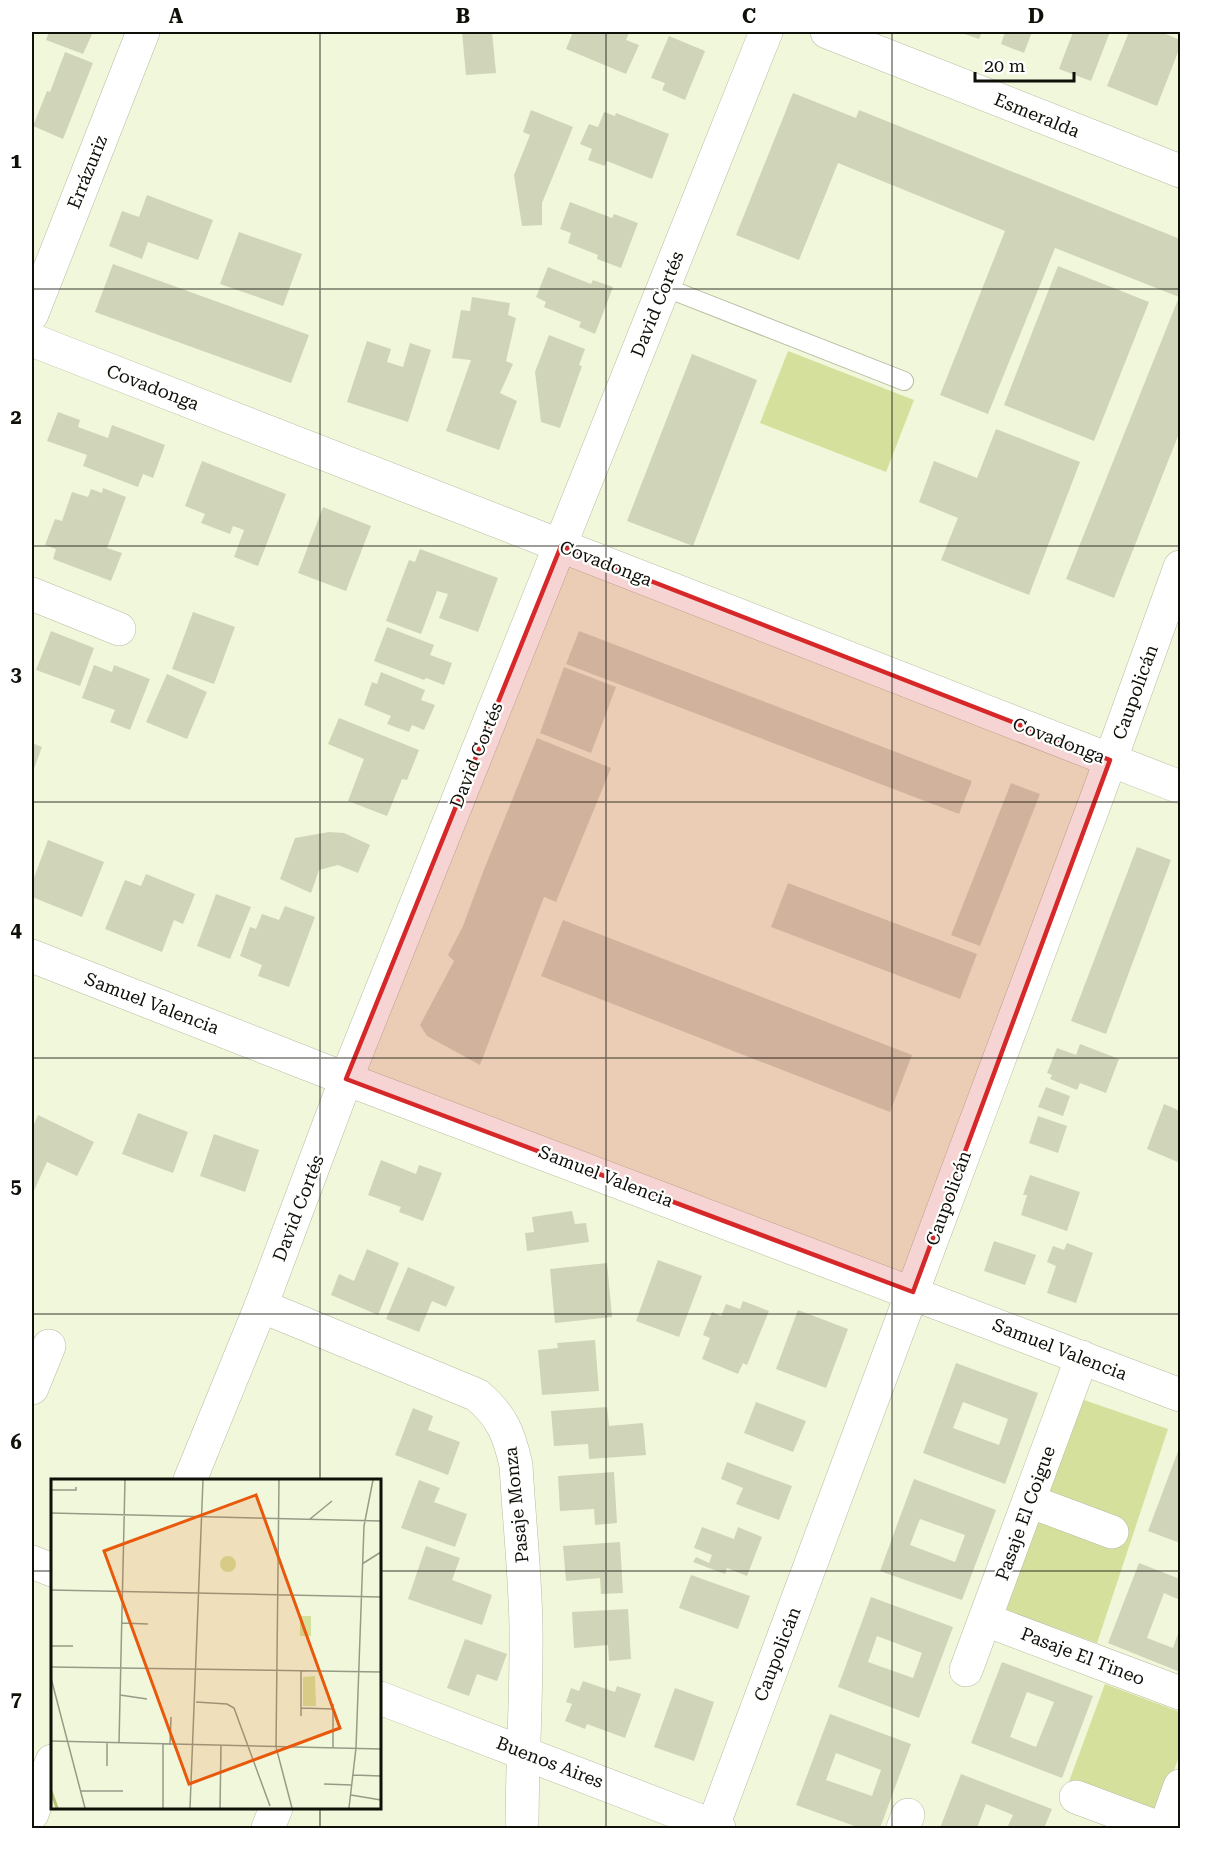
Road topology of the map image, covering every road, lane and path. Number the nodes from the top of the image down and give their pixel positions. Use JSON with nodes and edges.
{"nodes":[{"id":1,"x":143,"y":32,"type":"edge"},
{"id":2,"x":766,"y":32,"type":"edge"},
{"id":3,"x":826,"y":32,"type":"edge"},
{"id":4,"x":1180,"y":171,"type":"edge"},
{"id":5,"x":664,"y":287,"type":"junction"},
{"id":6,"x":32,"y":314,"type":"edge"},
{"id":7,"x":32,"y":340,"type":"edge"},
{"id":8,"x":904,"y":381,"type":"dead end"},
{"id":9,"x":561,"y":546,"type":"junction"},
{"id":10,"x":1180,"y":567,"type":"edge"},
{"id":11,"x":32,"y":594,"type":"edge"},
{"id":12,"x":119,"y":629,"type":"dead end"},
{"id":13,"x":1110,"y":760,"type":"junction"},
{"id":14,"x":1180,"y":787,"type":"edge"},
{"id":15,"x":32,"y":956,"type":"edge"},
{"id":16,"x":346,"y":1079,"type":"junction"},
{"id":17,"x":913,"y":1292,"type":"junction"},
{"id":18,"x":261,"y":1306,"type":"junction"},
{"id":19,"x":49,"y":1346,"type":"dead end"},
{"id":20,"x":1082,"y":1357,"type":"junction"},
{"id":21,"x":32,"y":1388,"type":"edge"},
{"id":22,"x":1180,"y":1395,"type":"edge"},
{"id":23,"x":190,"y":1479,"type":"edge"},
{"id":24,"x":1029,"y":1501,"type":"junction"},
{"id":25,"x":1112,"y":1532,"type":"dead end"},
{"id":26,"x":32,"y":1562,"type":"edge"},
{"id":27,"x":51,"y":1570,"type":"edge"},
{"id":28,"x":986,"y":1620,"type":"junction"},
{"id":29,"x":966,"y":1670,"type":"dead end"},
{"id":30,"x":1180,"y":1693,"type":"edge"},
{"id":31,"x":381,"y":1698,"type":"edge"},
{"id":32,"x":522,"y":1751,"type":"junction"},
{"id":33,"x":51,"y":1764,"type":"edge"},
{"id":34,"x":1180,"y":1786,"type":"edge"},
{"id":35,"x":1076,"y":1797,"type":"dead end"},
{"id":36,"x":276,"y":1809,"type":"edge"},
{"id":37,"x":32,"y":1814,"type":"edge"},
{"id":38,"x":268,"y":1828,"type":"edge"},
{"id":39,"x":522,"y":1828,"type":"edge"},
{"id":40,"x":715,"y":1828,"type":"edge"},
{"id":41,"x":1159,"y":1828,"type":"edge"},
{"id":42,"x":1165,"y":1828,"type":"edge"}],
"edges":[{"from":1,"to":6,"type":"street","name":"Errázuriz"},
{"from":2,"to":5,"type":"street","name":"David Cortés"},
{"from":3,"to":4,"type":"street","name":"Esmeralda"},
{"from":5,"to":8,"type":"lane"},
{"from":5,"to":9,"type":"street","name":"David Cortés"},
{"from":7,"to":9,"type":"street","name":"Covadonga"},
{"from":9,"to":13,"type":"street","name":"Covadonga"},
{"from":9,"to":16,"type":"street","name":"David Cortés"},
{"from":10,"to":13,"type":"street","name":"Caupolicán"},
{"from":11,"to":12,"type":"street"},
{"from":13,"to":14,"type":"street","name":"Covadonga"},
{"from":13,"to":17,"type":"street","name":"Caupolicán"},
{"from":15,"to":16,"type":"street","name":"Samuel Valencia"},
{"from":16,"to":17,"type":"street","name":"Samuel Valencia"},
{"from":16,"to":18,"type":"street","name":"David Cortés"},
{"from":17,"to":20,"type":"street","name":"Samuel Valencia"},
{"from":17,"to":40,"type":"street","name":"Caupolicán"},
{"from":18,"to":23,"type":"street","name":"David Cortés"},
{"from":18,"to":32,"type":"street","name":"Pasaje Monza"},
{"from":19,"to":21,"type":"street"},
{"from":20,"to":22,"type":"street","name":"Samuel Valencia"},
{"from":20,"to":24,"type":"street","name":"Pasaje El Coigue"},
{"from":24,"to":25,"type":"street"},
{"from":24,"to":28,"type":"street","name":"Pasaje El Coigue"},
{"from":26,"to":27,"type":"street"},
{"from":28,"to":29,"type":"street","name":"Pasaje El Coigue"},
{"from":28,"to":30,"type":"street","name":"Pasaje El Tineo"},
{"from":31,"to":32,"type":"street","name":"Buenos Aires"},
{"from":32,"to":39,"type":"street","name":"Pasaje Monza"},
{"from":32,"to":40,"type":"street","name":"Buenos Aires"},
{"from":33,"to":37,"type":"street"},
{"from":34,"to":42,"type":"street"},
{"from":35,"to":41,"type":"street"},
{"from":36,"to":38,"type":"street"}]}
